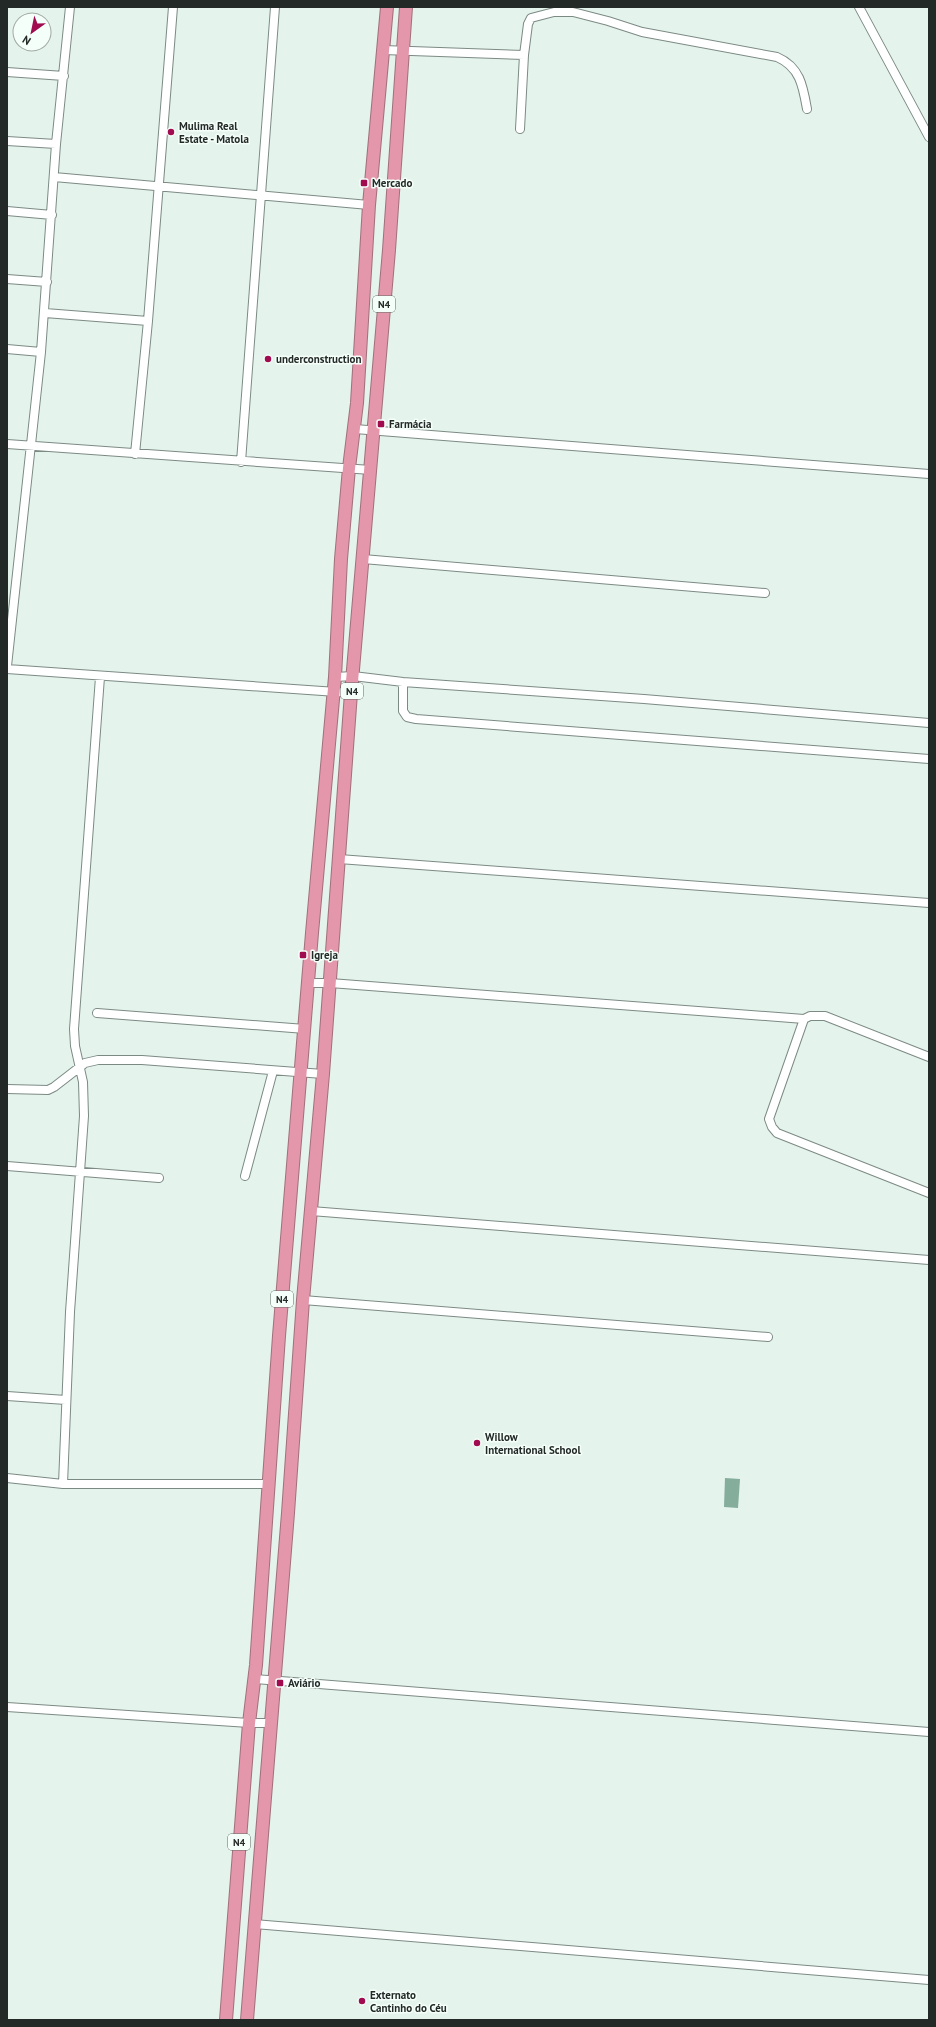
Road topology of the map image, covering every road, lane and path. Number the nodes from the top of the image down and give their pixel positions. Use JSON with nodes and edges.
{"nodes":[{"id":1,"x":67,"y":7,"type":"edge"},
{"id":2,"x":70,"y":7,"type":"edge"},
{"id":3,"x":173,"y":7,"type":"edge"},
{"id":4,"x":275,"y":7,"type":"edge"},
{"id":5,"x":387,"y":7,"type":"edge"},
{"id":6,"x":406,"y":7,"type":"edge"},
{"id":7,"x":859,"y":7,"type":"edge"},
{"id":8,"x":383,"y":50,"type":"junction"},
{"id":9,"x":403,"y":50,"type":"junction"},
{"id":10,"x":524,"y":55,"type":"junction"},
{"id":11,"x":7,"y":72,"type":"edge"},
{"id":12,"x":64,"y":76,"type":"junction"},
{"id":13,"x":807,"y":109,"type":"dead end"},
{"id":14,"x":520,"y":129,"type":"dead end"},
{"id":15,"x":929,"y":137,"type":"edge"},
{"id":16,"x":7,"y":140,"type":"edge"},
{"id":17,"x":56,"y":144,"type":"junction"},
{"id":18,"x":54,"y":177,"type":"junction"},
{"id":19,"x":158,"y":187,"type":"junction"},
{"id":20,"x":260,"y":196,"type":"junction"},
{"id":21,"x":369,"y":205,"type":"junction"},
{"id":22,"x":7,"y":211,"type":"edge"},
{"id":23,"x":52,"y":215,"type":"junction"},
{"id":24,"x":7,"y":279,"type":"edge"},
{"id":25,"x":47,"y":282,"type":"junction"},
{"id":26,"x":44,"y":313,"type":"junction"},
{"id":27,"x":148,"y":321,"type":"junction"},
{"id":28,"x":7,"y":349,"type":"edge"},
{"id":29,"x":41,"y":352,"type":"junction"},
{"id":30,"x":355,"y":429,"type":"junction"},
{"id":31,"x":373,"y":431,"type":"junction"},
{"id":32,"x":7,"y":444,"type":"edge"},
{"id":33,"x":31,"y":446,"type":"junction"},
{"id":34,"x":135,"y":454,"type":"junction"},
{"id":35,"x":241,"y":462,"type":"junction"},
{"id":36,"x":349,"y":468,"type":"junction"},
{"id":37,"x":371,"y":470,"type":"junction"},
{"id":38,"x":929,"y":474,"type":"edge"},
{"id":39,"x":363,"y":558,"type":"junction"},
{"id":40,"x":765,"y":593,"type":"dead end"},
{"id":41,"x":7,"y":666,"type":"edge"},
{"id":42,"x":7,"y":669,"type":"edge"},
{"id":43,"x":353,"y":676,"type":"junction"},
{"id":44,"x":100,"y":677,"type":"junction"},
{"id":45,"x":336,"y":677,"type":"junction"},
{"id":46,"x":403,"y":682,"type":"junction"},
{"id":47,"x":333,"y":692,"type":"junction"},
{"id":48,"x":352,"y":693,"type":"junction"},
{"id":49,"x":929,"y":723,"type":"edge"},
{"id":50,"x":929,"y":759,"type":"edge"},
{"id":51,"x":339,"y":859,"type":"junction"},
{"id":52,"x":929,"y":903,"type":"edge"},
{"id":53,"x":309,"y":983,"type":"junction"},
{"id":54,"x":330,"y":983,"type":"junction"},
{"id":55,"x":97,"y":1013,"type":"dead end"},
{"id":56,"x":804,"y":1019,"type":"junction"},
{"id":57,"x":305,"y":1029,"type":"junction"},
{"id":58,"x":929,"y":1057,"type":"edge"},
{"id":59,"x":80,"y":1067,"type":"junction"},
{"id":60,"x":272,"y":1071,"type":"junction"},
{"id":61,"x":302,"y":1073,"type":"junction"},
{"id":62,"x":323,"y":1074,"type":"junction"},
{"id":63,"x":7,"y":1089,"type":"edge"},
{"id":64,"x":7,"y":1166,"type":"edge"},
{"id":65,"x":81,"y":1171,"type":"junction"},
{"id":66,"x":245,"y":1176,"type":"dead end"},
{"id":67,"x":159,"y":1178,"type":"dead end"},
{"id":68,"x":929,"y":1193,"type":"edge"},
{"id":69,"x":311,"y":1211,"type":"junction"},
{"id":70,"x":929,"y":1260,"type":"edge"},
{"id":71,"x":303,"y":1300,"type":"junction"},
{"id":72,"x":768,"y":1337,"type":"dead end"},
{"id":73,"x":7,"y":1396,"type":"edge"},
{"id":74,"x":66,"y":1400,"type":"junction"},
{"id":75,"x":7,"y":1478,"type":"edge"},
{"id":76,"x":63,"y":1484,"type":"junction"},
{"id":77,"x":269,"y":1484,"type":"junction"},
{"id":78,"x":255,"y":1679,"type":"junction"},
{"id":79,"x":273,"y":1680,"type":"junction"},
{"id":80,"x":7,"y":1707,"type":"edge"},
{"id":81,"x":249,"y":1723,"type":"junction"},
{"id":82,"x":270,"y":1723,"type":"junction"},
{"id":83,"x":929,"y":1732,"type":"edge"},
{"id":84,"x":254,"y":1924,"type":"junction"},
{"id":85,"x":929,"y":1980,"type":"edge"},
{"id":86,"x":226,"y":2020,"type":"edge"},
{"id":87,"x":247,"y":2020,"type":"edge"}],
"edges":[{"from":1,"to":2,"type":"street"},
{"from":2,"to":12,"type":"street"},
{"from":3,"to":19,"type":"street"},
{"from":4,"to":20,"type":"street"},
{"from":5,"to":8,"type":"highway","number":"N4"},
{"from":6,"to":9,"type":"highway","number":"N4"},
{"from":7,"to":15,"type":"street"},
{"from":8,"to":9,"type":"street"},
{"from":8,"to":21,"type":"highway","number":"N4"},
{"from":9,"to":10,"type":"street"},
{"from":9,"to":31,"type":"highway","number":"N4"},
{"from":10,"to":13,"type":"street"},
{"from":10,"to":14,"type":"street"},
{"from":11,"to":12,"type":"street"},
{"from":12,"to":17,"type":"street"},
{"from":16,"to":17,"type":"street"},
{"from":17,"to":18,"type":"street"},
{"from":18,"to":19,"type":"street"},
{"from":18,"to":23,"type":"street"},
{"from":19,"to":20,"type":"street"},
{"from":19,"to":27,"type":"street"},
{"from":20,"to":21,"type":"street"},
{"from":20,"to":35,"type":"street"},
{"from":21,"to":30,"type":"highway","number":"N4"},
{"from":22,"to":23,"type":"street"},
{"from":23,"to":25,"type":"street"},
{"from":24,"to":25,"type":"street"},
{"from":25,"to":26,"type":"street"},
{"from":26,"to":27,"type":"street"},
{"from":26,"to":29,"type":"street"},
{"from":27,"to":34,"type":"street"},
{"from":28,"to":29,"type":"street"},
{"from":29,"to":33,"type":"street"},
{"from":30,"to":31,"type":"street"},
{"from":30,"to":36,"type":"highway","number":"N4"},
{"from":31,"to":37,"type":"highway","number":"N4"},
{"from":31,"to":38,"type":"street"},
{"from":32,"to":33,"type":"street"},
{"from":33,"to":34,"type":"street"},
{"from":33,"to":41,"type":"street"},
{"from":34,"to":35,"type":"street"},
{"from":35,"to":36,"type":"street"},
{"from":36,"to":37,"type":"street"},
{"from":36,"to":45,"type":"highway","number":"N4"},
{"from":37,"to":39,"type":"highway","number":"N4"},
{"from":39,"to":40,"type":"street"},
{"from":39,"to":43,"type":"highway","number":"N4"},
{"from":42,"to":44,"type":"street"},
{"from":43,"to":45,"type":"street"},
{"from":43,"to":46,"type":"street"},
{"from":43,"to":48,"type":"highway","number":"N4"},
{"from":44,"to":47,"type":"street"},
{"from":44,"to":59,"type":"street"},
{"from":45,"to":47,"type":"highway","number":"N4"},
{"from":46,"to":49,"type":"street"},
{"from":46,"to":50,"type":"street"},
{"from":47,"to":48,"type":"street"},
{"from":47,"to":53,"type":"highway","number":"N4"},
{"from":48,"to":51,"type":"highway","number":"N4"},
{"from":51,"to":52,"type":"street"},
{"from":51,"to":54,"type":"highway","number":"N4"},
{"from":53,"to":54,"type":"street"},
{"from":53,"to":57,"type":"highway","number":"N4"},
{"from":54,"to":56,"type":"street"},
{"from":54,"to":62,"type":"highway","number":"N4"},
{"from":55,"to":57,"type":"street"},
{"from":56,"to":58,"type":"street"},
{"from":56,"to":68,"type":"street"},
{"from":57,"to":61,"type":"highway","number":"N4"},
{"from":59,"to":60,"type":"street"},
{"from":59,"to":63,"type":"street"},
{"from":59,"to":65,"type":"street"},
{"from":60,"to":61,"type":"street"},
{"from":60,"to":66,"type":"street"},
{"from":61,"to":62,"type":"street"},
{"from":61,"to":77,"type":"highway","number":"N4"},
{"from":62,"to":69,"type":"highway","number":"N4"},
{"from":64,"to":65,"type":"street"},
{"from":65,"to":67,"type":"street"},
{"from":65,"to":74,"type":"street"},
{"from":69,"to":70,"type":"street"},
{"from":69,"to":71,"type":"highway","number":"N4"},
{"from":71,"to":72,"type":"street"},
{"from":71,"to":79,"type":"highway","number":"N4"},
{"from":73,"to":74,"type":"street"},
{"from":74,"to":76,"type":"street"},
{"from":75,"to":76,"type":"street"},
{"from":76,"to":77,"type":"street"},
{"from":77,"to":78,"type":"highway","number":"N4"},
{"from":78,"to":79,"type":"street"},
{"from":78,"to":81,"type":"highway","number":"N4"},
{"from":79,"to":82,"type":"highway","number":"N4"},
{"from":79,"to":83,"type":"street"},
{"from":80,"to":81,"type":"street"},
{"from":81,"to":82,"type":"street"},
{"from":81,"to":86,"type":"highway","number":"N4"},
{"from":82,"to":84,"type":"highway","number":"N4"},
{"from":84,"to":85,"type":"street"},
{"from":84,"to":87,"type":"highway","number":"N4"}]}
